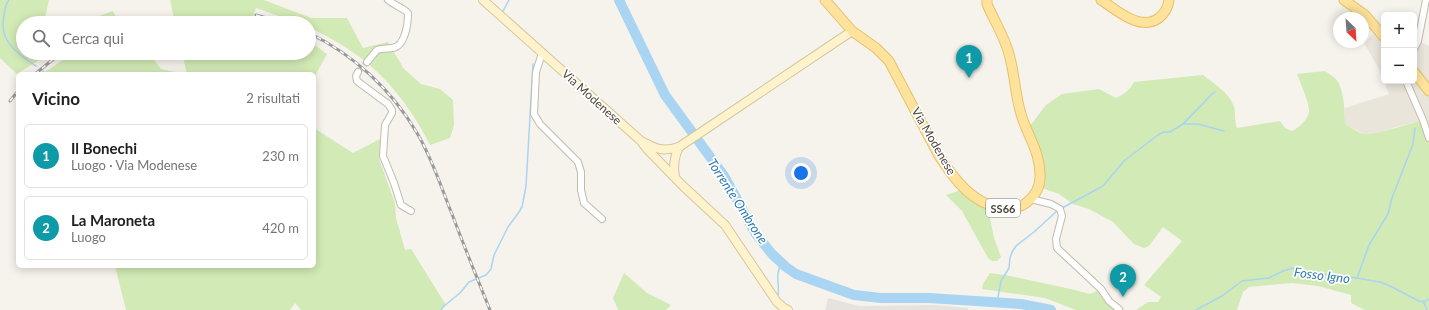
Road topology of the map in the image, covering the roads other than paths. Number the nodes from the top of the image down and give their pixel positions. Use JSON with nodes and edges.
{"nodes":[{"id":1,"x":388,"y":0,"type":"edge"},
{"id":2,"x":483,"y":0,"type":"edge"},
{"id":3,"x":825,"y":0,"type":"edge"},
{"id":4,"x":987,"y":0,"type":"edge"},
{"id":5,"x":1101,"y":0,"type":"edge"},
{"id":6,"x":1169,"y":0,"type":"edge"},
{"id":7,"x":1344,"y":0,"type":"edge"},
{"id":8,"x":1426,"y":0,"type":"edge"},
{"id":9,"x":852,"y":31,"type":"junction"},
{"id":10,"x":1381,"y":33,"type":"edge"},
{"id":11,"x":1415,"y":48,"type":"edge"},
{"id":12,"x":542,"y":53,"type":"junction"},
{"id":13,"x":366,"y":62,"type":"tunnel mouth"},
{"id":14,"x":358,"y":72,"type":"dead end"},
{"id":15,"x":1417,"y":76,"type":"edge"},
{"id":16,"x":1407,"y":84,"type":"edge"},
{"id":17,"x":1429,"y":91,"type":"edge"},
{"id":18,"x":1429,"y":138,"type":"edge"},
{"id":19,"x":641,"y":141,"type":"junction"},
{"id":20,"x":682,"y":145,"type":"junction"},
{"id":21,"x":675,"y":177,"type":"junction"},
{"id":22,"x":1031,"y":198,"type":"junction"},
{"id":23,"x":411,"y":210,"type":"dead end"},
{"id":24,"x":602,"y":219,"type":"dead end"},
{"id":25,"x":780,"y":308,"type":"edge"},
{"id":26,"x":1119,"y":309,"type":"edge"},
{"id":27,"x":788,"y":310,"type":"edge"}],
"edges":[{"from":1,"to":13,"type":"street"},
{"from":2,"to":12,"type":"street","name":"Via Modenese"},
{"from":3,"to":9,"type":"main road","name":"Via Modenese"},
{"from":4,"to":22,"type":"main road","number":"SS66"},
{"from":5,"to":6,"type":"main road"},
{"from":7,"to":10,"type":"main road"},
{"from":8,"to":11,"type":"street"},
{"from":9,"to":20,"type":"street"},
{"from":9,"to":22,"type":"main road","name":"Via Modenese","number":"SS66"},
{"from":12,"to":19,"type":"street","name":"Via Modenese"},
{"from":12,"to":24,"type":"street"},
{"from":14,"to":23,"type":"street"},
{"from":15,"to":17,"type":"main road"},
{"from":16,"to":18,"type":"street"},
{"from":19,"to":20,"type":"street"},
{"from":19,"to":21,"type":"street"},
{"from":20,"to":21,"type":"street"},
{"from":21,"to":25,"type":"street"},
{"from":22,"to":26,"type":"street"},
{"from":25,"to":27,"type":"street"}]}
